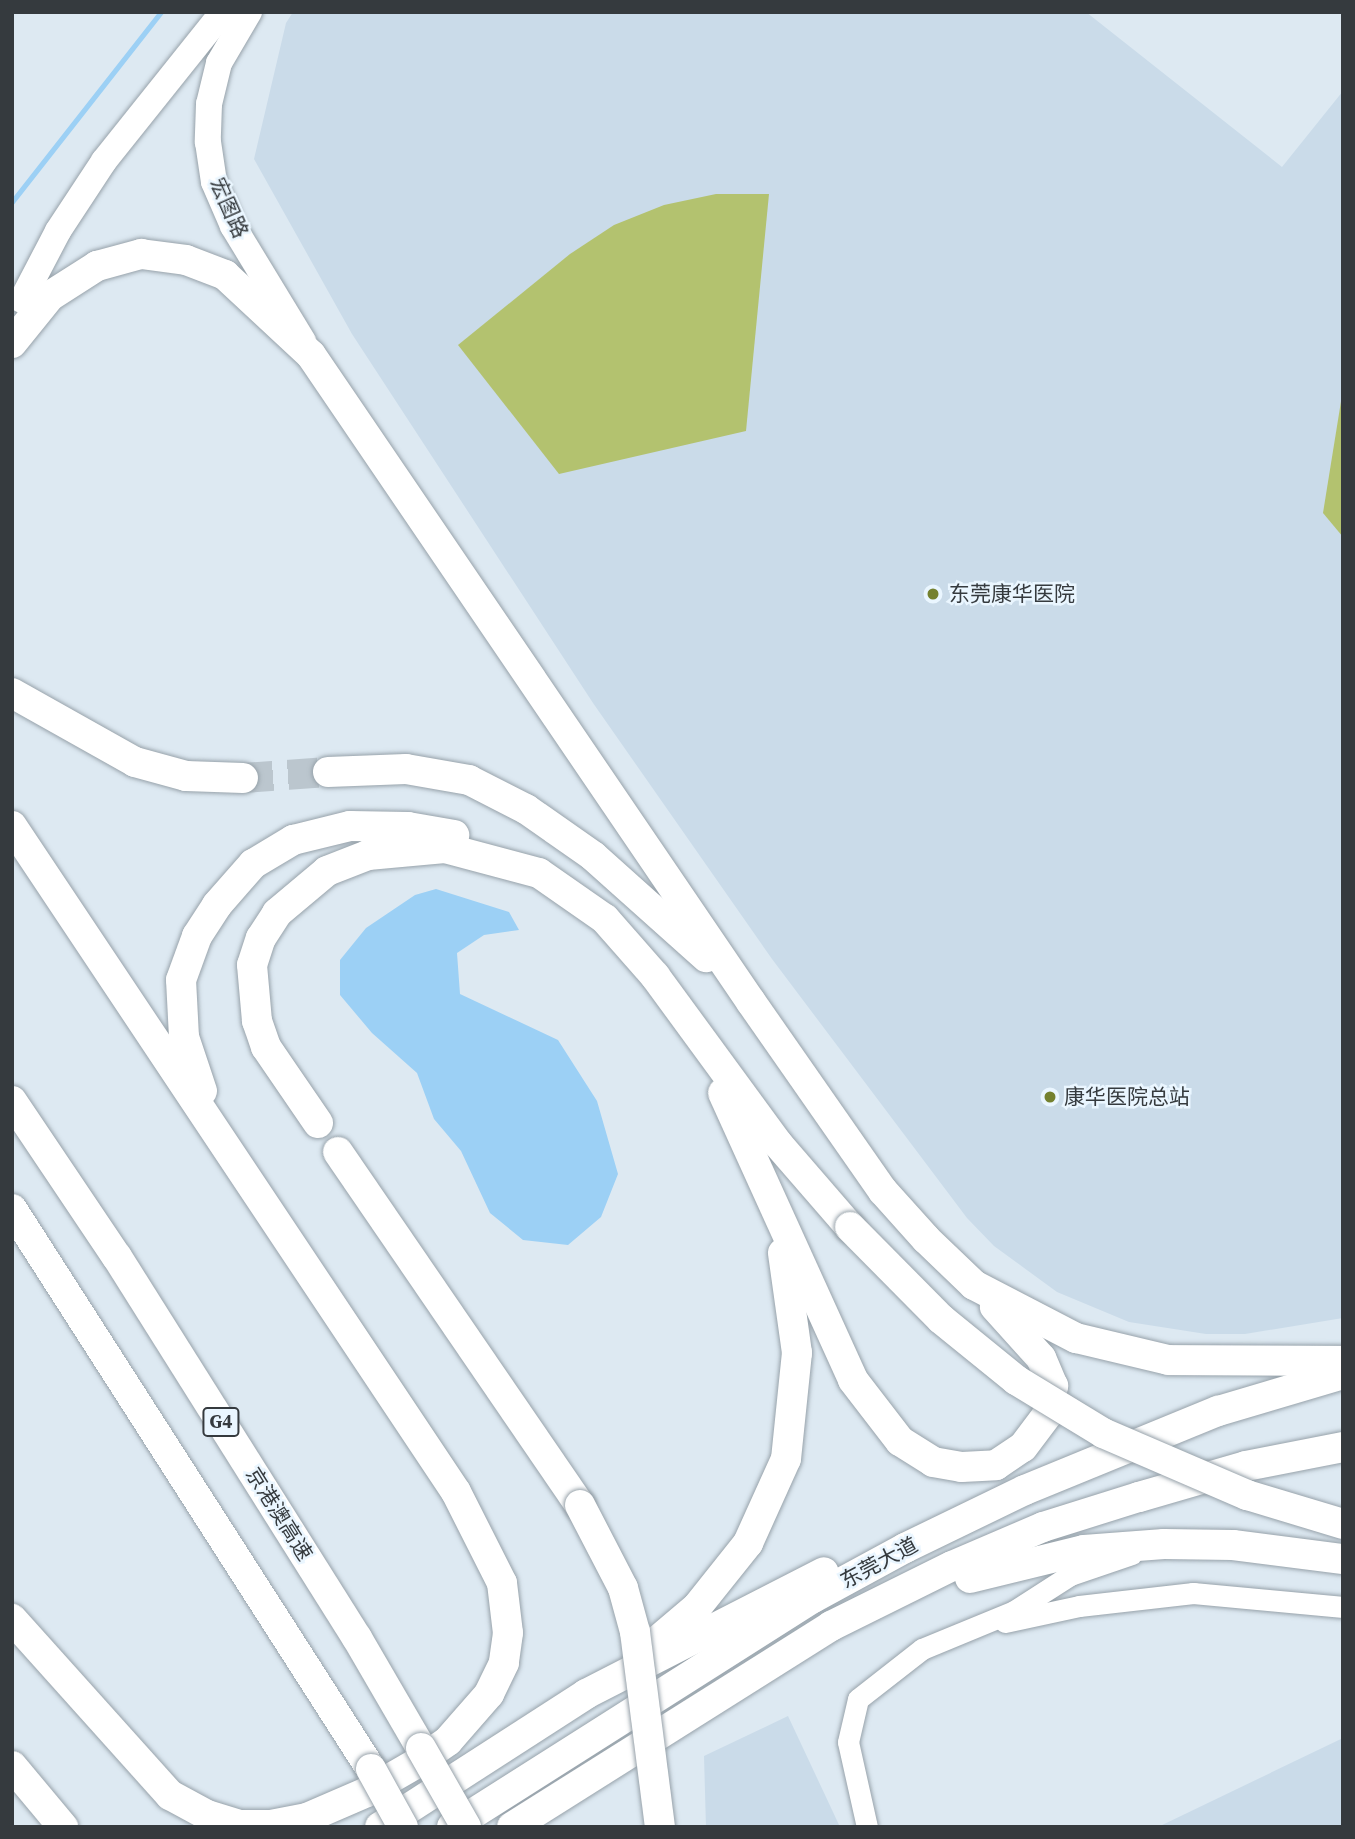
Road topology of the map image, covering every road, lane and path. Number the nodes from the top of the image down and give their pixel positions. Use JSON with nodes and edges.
{"nodes":[{"id":1,"x":223,"y":12,"type":"edge"},
{"id":2,"x":249,"y":12,"type":"edge"},
{"id":3,"x":16,"y":313,"type":"edge"},
{"id":4,"x":12,"y":343,"type":"edge"},
{"id":5,"x":311,"y":355,"type":"junction"},
{"id":6,"x":12,"y":693,"type":"edge"},
{"id":7,"x":328,"y":772,"type":"tunnel mouth"},
{"id":8,"x":243,"y":778,"type":"tunnel mouth"},
{"id":9,"x":12,"y":826,"type":"edge"},
{"id":10,"x":539,"y":873,"type":"junction"},
{"id":11,"x":751,"y":1002,"type":"junction"},
{"id":12,"x":683,"y":1014,"type":"junction"},
{"id":13,"x":12,"y":1101,"type":"edge"},
{"id":14,"x":318,"y":1123,"type":"dead end"},
{"id":15,"x":338,"y":1152,"type":"dead end"},
{"id":16,"x":241,"y":1169,"type":"junction"},
{"id":17,"x":765,"y":1185,"type":"junction"},
{"id":18,"x":12,"y":1209,"type":"edge"},
{"id":19,"x":974,"y":1284,"type":"junction"},
{"id":20,"x":1343,"y":1361,"type":"edge"},
{"id":21,"x":1343,"y":1374,"type":"edge"},
{"id":22,"x":1343,"y":1447,"type":"edge"},
{"id":23,"x":1025,"y":1490,"type":"junction"},
{"id":24,"x":1343,"y":1524,"type":"edge"},
{"id":25,"x":1164,"y":1544,"type":"junction"},
{"id":26,"x":1338,"y":1558,"type":"edge"},
{"id":27,"x":1343,"y":1607,"type":"edge"},
{"id":28,"x":12,"y":1619,"type":"edge"},
{"id":29,"x":831,"y":1626,"type":"junction"},
{"id":30,"x":965,"y":1631,"type":"junction"},
{"id":31,"x":586,"y":1694,"type":"junction"},
{"id":32,"x":12,"y":1766,"type":"edge"},
{"id":33,"x":63,"y":1827,"type":"edge"},
{"id":34,"x":380,"y":1827,"type":"edge"},
{"id":35,"x":402,"y":1827,"type":"edge"},
{"id":36,"x":452,"y":1827,"type":"edge"},
{"id":37,"x":466,"y":1827,"type":"edge"},
{"id":38,"x":512,"y":1827,"type":"edge"},
{"id":39,"x":660,"y":1827,"type":"edge"},
{"id":40,"x":867,"y":1827,"type":"edge"}],
"edges":[{"from":1,"to":3,"type":"main road"},
{"from":2,"to":5,"type":"main road","name":"宏图路"},
{"from":4,"to":5,"type":"highway"},
{"from":5,"to":11,"type":"highway"},
{"from":6,"to":8,"type":"highway"},
{"from":7,"to":11,"type":"highway"},
{"from":9,"to":16,"type":"highway"},
{"from":10,"to":12,"type":"highway"},
{"from":10,"to":14,"type":"highway"},
{"from":10,"to":16,"type":"highway"},
{"from":11,"to":19,"type":"highway"},
{"from":12,"to":17,"type":"highway"},
{"from":12,"to":24,"type":"highway","bridge":true},
{"from":13,"to":37,"type":"highway","name":"京港澳高速","number":"G4","bridge":true},
{"from":15,"to":39,"type":"highway","bridge":true},
{"from":16,"to":28,"type":"highway"},
{"from":17,"to":19,"type":"highway"},
{"from":17,"to":31,"type":"highway"},
{"from":18,"to":35,"type":"highway","bridge":true},
{"from":19,"to":20,"type":"highway"},
{"from":21,"to":23,"type":"highway","name":"东莞大道"},
{"from":22,"to":29,"type":"highway","name":"东莞大道"},
{"from":23,"to":31,"type":"highway"},
{"from":23,"to":36,"type":"highway","name":"东莞大道"},
{"from":25,"to":26,"type":"highway"},
{"from":25,"to":29,"type":"highway"},
{"from":25,"to":30,"type":"street"},
{"from":27,"to":30,"type":"street"},
{"from":29,"to":38,"type":"highway","name":"东莞大道"},
{"from":30,"to":40,"type":"street"},
{"from":31,"to":34,"type":"highway"},
{"from":32,"to":33,"type":"highway"}]}
